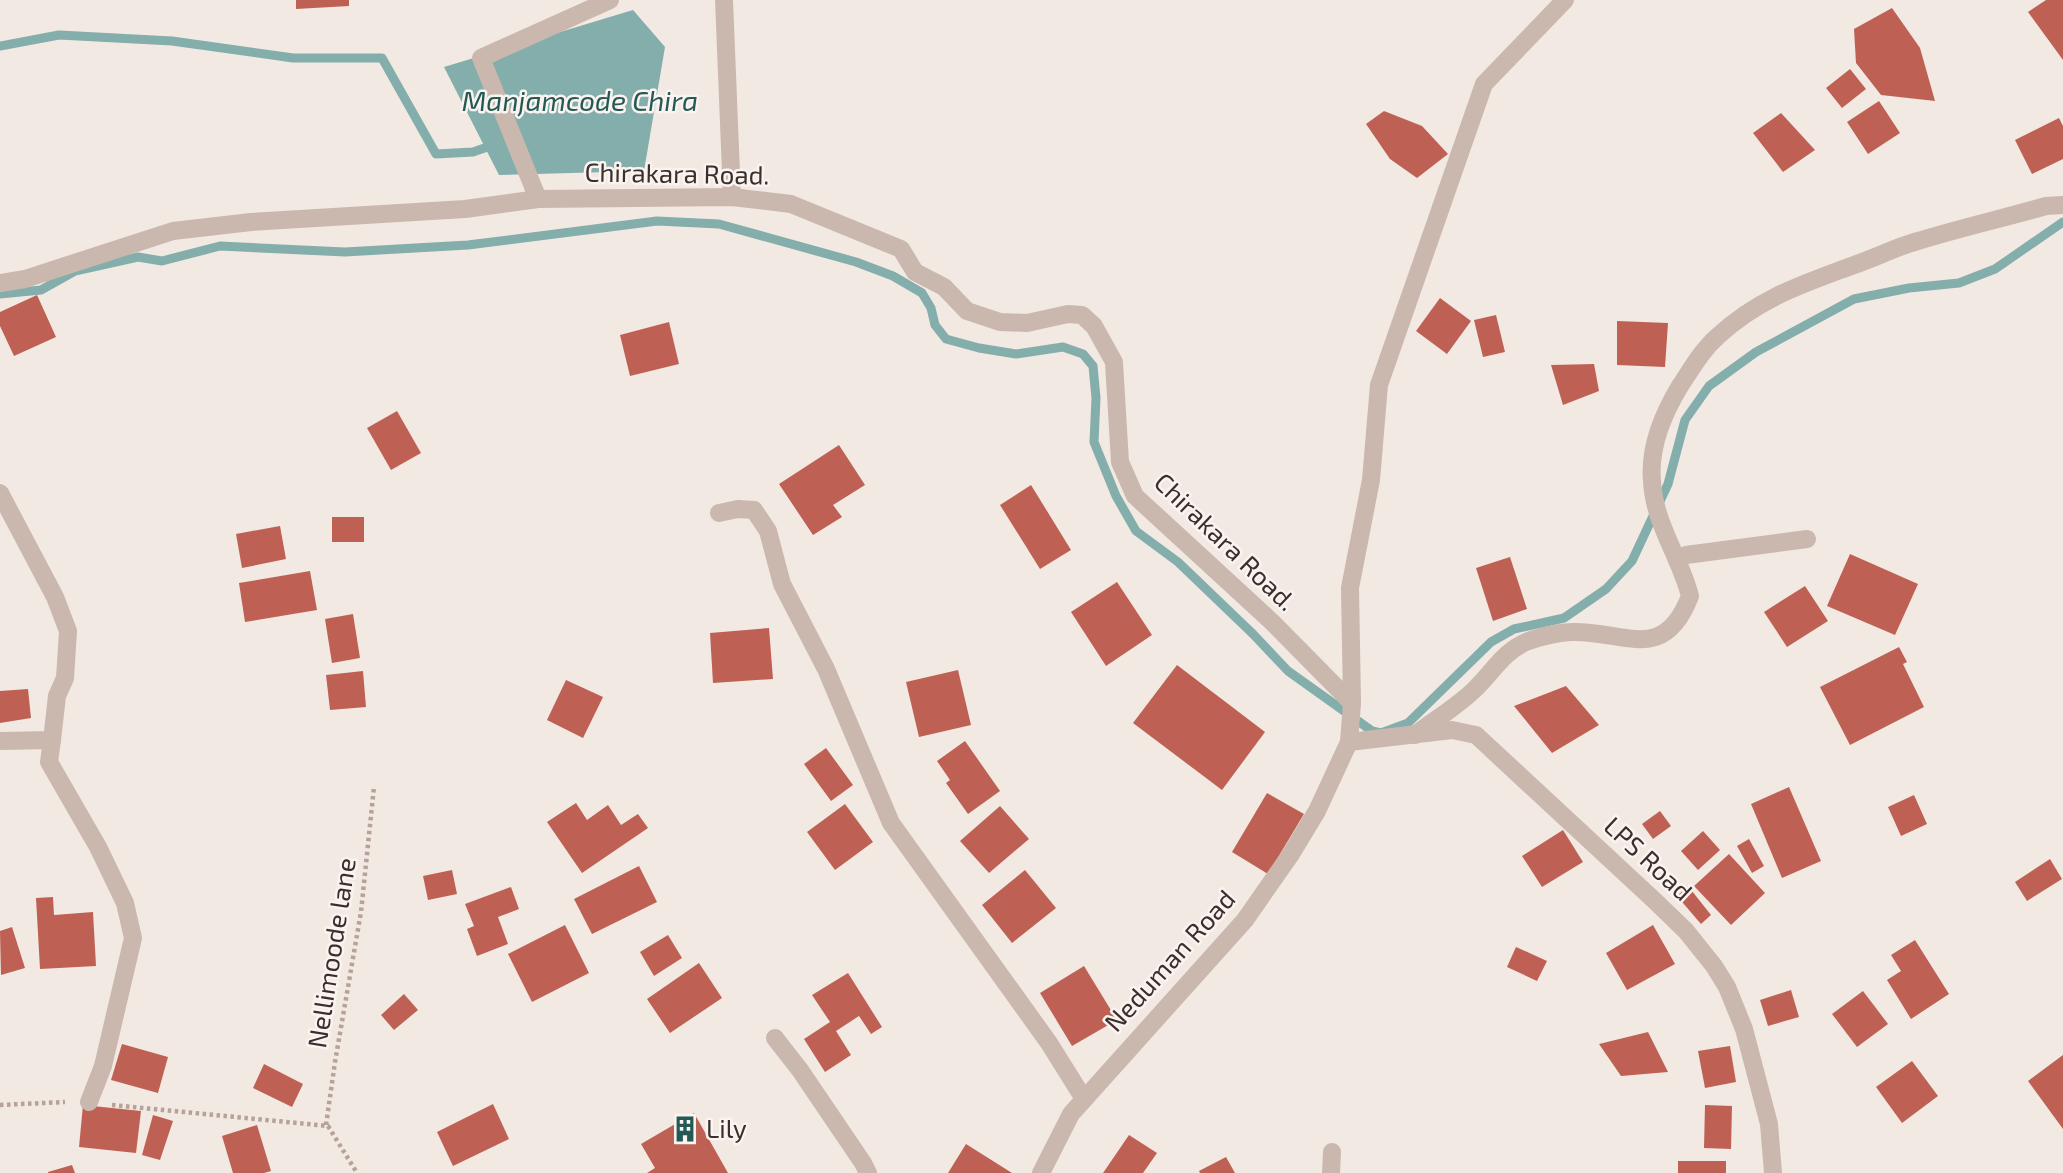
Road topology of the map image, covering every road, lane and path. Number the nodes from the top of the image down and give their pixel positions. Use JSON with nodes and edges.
{"nodes":[{"id":1,"x":610,"y":0,"type":"edge"},
{"id":2,"x":724,"y":0,"type":"edge"},
{"id":3,"x":1565,"y":0,"type":"edge"},
{"id":4,"x":732,"y":197,"type":"junction"},
{"id":5,"x":538,"y":199,"type":"junction"},
{"id":6,"x":2063,"y":205,"type":"edge"},
{"id":7,"x":0,"y":283,"type":"edge"},
{"id":8,"x":0,"y":493,"type":"edge"},
{"id":9,"x":719,"y":513,"type":"dead end"},
{"id":10,"x":1807,"y":539,"type":"dead end"},
{"id":11,"x":1677,"y":560,"type":"junction"},
{"id":12,"x":1352,"y":703,"type":"junction"},
{"id":13,"x":1415,"y":735,"type":"junction"},
{"id":14,"x":52,"y":740,"type":"junction"},
{"id":15,"x":0,"y":741,"type":"edge"},
{"id":16,"x":1349,"y":742,"type":"junction"},
{"id":17,"x":374,"y":787,"type":"dead end"},
{"id":18,"x":775,"y":1038,"type":"dead end"},
{"id":19,"x":1084,"y":1099,"type":"junction"},
{"id":20,"x":89,"y":1102,"type":"junction"},
{"id":21,"x":0,"y":1105,"type":"edge"},
{"id":22,"x":326,"y":1125,"type":"junction"},
{"id":23,"x":1332,"y":1152,"type":"dead end"},
{"id":24,"x":357,"y":1173,"type":"edge"},
{"id":25,"x":867,"y":1173,"type":"edge"},
{"id":26,"x":1041,"y":1173,"type":"edge"},
{"id":27,"x":1331,"y":1173,"type":"edge"},
{"id":28,"x":1773,"y":1173,"type":"edge"}],
"edges":[{"from":1,"to":5,"type":"street"},
{"from":2,"to":4,"type":"street"},
{"from":3,"to":12,"type":"street"},
{"from":4,"to":5,"type":"street","name":"Chirakara Road."},
{"from":4,"to":12,"type":"street","name":"Chirakara Road."},
{"from":5,"to":7,"type":"street","name":"Chirakara Road."},
{"from":6,"to":11,"type":"street"},
{"from":8,"to":14,"type":"street"},
{"from":9,"to":19,"type":"street"},
{"from":10,"to":11,"type":"street"},
{"from":11,"to":13,"type":"street"},
{"from":12,"to":16,"type":"street"},
{"from":13,"to":16,"type":"street","name":"LPS Road"},
{"from":13,"to":28,"type":"street","name":"LPS Road"},
{"from":14,"to":15,"type":"street"},
{"from":14,"to":20,"type":"street"},
{"from":16,"to":19,"type":"street","name":"Neduman Road"},
{"from":17,"to":22,"type":"path","name":"Nellimoode lane"},
{"from":18,"to":25,"type":"street"},
{"from":19,"to":26,"type":"street","name":"Neduman Road"},
{"from":20,"to":21,"type":"path"},
{"from":20,"to":22,"type":"path"},
{"from":22,"to":24,"type":"path"},
{"from":23,"to":27,"type":"street"}]}
